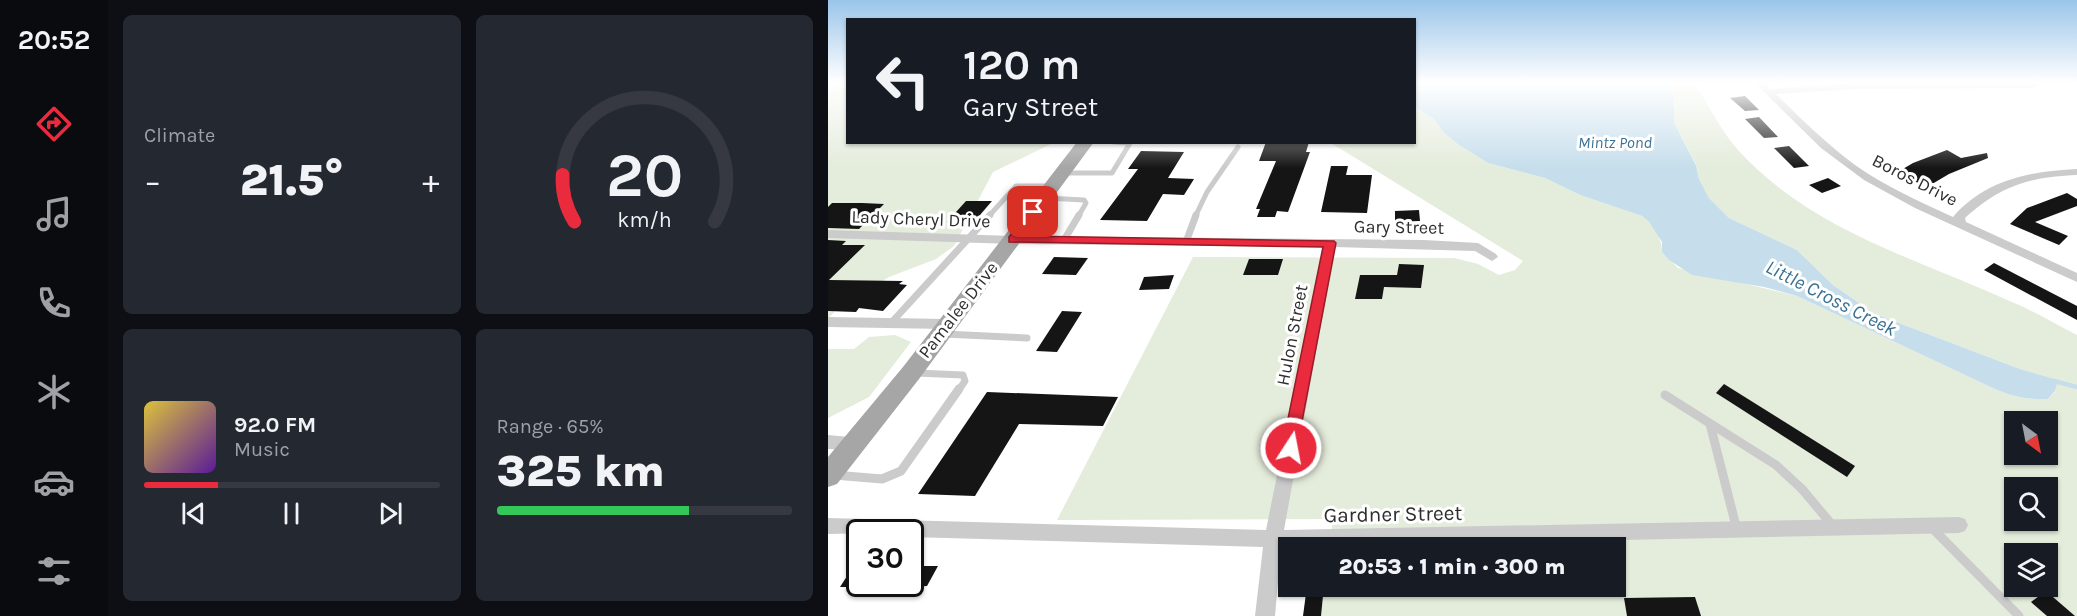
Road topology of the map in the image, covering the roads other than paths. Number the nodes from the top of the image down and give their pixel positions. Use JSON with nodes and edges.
{"nodes":[{"id":1,"x":1790,"y":111,"type":"edge"},
{"id":2,"x":1084,"y":144,"type":"edge"},
{"id":3,"x":1130,"y":144,"type":"edge"},
{"id":4,"x":1238,"y":147,"type":"dead end"},
{"id":5,"x":2077,"y":172,"type":"edge"},
{"id":6,"x":1053,"y":186,"type":"junction"},
{"id":7,"x":1960,"y":223,"type":"junction"},
{"id":8,"x":828,"y":234,"type":"edge"},
{"id":9,"x":968,"y":238,"type":"junction"},
{"id":10,"x":1013,"y":240,"type":"junction"},
{"id":11,"x":1064,"y":240,"type":"junction"},
{"id":12,"x":1186,"y":242,"type":"junction"},
{"id":13,"x":1330,"y":243,"type":"junction"},
{"id":14,"x":1492,"y":257,"type":"dead end"},
{"id":15,"x":2077,"y":278,"type":"edge"},
{"id":16,"x":828,"y":322,"type":"edge"},
{"id":17,"x":891,"y":323,"type":"junction"},
{"id":18,"x":943,"y":329,"type":"junction"},
{"id":19,"x":1027,"y":338,"type":"dead end"},
{"id":20,"x":911,"y":373,"type":"junction"},
{"id":21,"x":1665,"y":395,"type":"dead end"},
{"id":22,"x":1710,"y":424,"type":"junction"},
{"id":23,"x":828,"y":442,"type":"edge"},
{"id":24,"x":854,"y":443,"type":"junction"},
{"id":25,"x":828,"y":475,"type":"edge"},
{"id":26,"x":1959,"y":525,"type":"dead end"},
{"id":27,"x":828,"y":526,"type":"edge"},
{"id":28,"x":1930,"y":526,"type":"junction"},
{"id":29,"x":1834,"y":528,"type":"junction"},
{"id":30,"x":1737,"y":530,"type":"junction"},
{"id":31,"x":1273,"y":539,"type":"junction"},
{"id":32,"x":1265,"y":616,"type":"edge"},
{"id":33,"x":2019,"y":616,"type":"edge"}],
"edges":[{"from":1,"to":7,"type":"street","name":"Boros Drive"},
{"from":2,"to":6,"type":"main road","name":"Pamalee Drive"},
{"from":3,"to":6,"type":"lane"},
{"from":4,"to":12,"type":"lane"},
{"from":5,"to":7,"type":"street"},
{"from":6,"to":9,"type":"lane"},
{"from":6,"to":10,"type":"main road","name":"Pamalee Drive"},
{"from":6,"to":11,"type":"lane"},
{"from":7,"to":15,"type":"street","name":"Boros Drive"},
{"from":8,"to":9,"type":"street","name":"Lady Cheryl Drive"},
{"from":9,"to":10,"type":"street","name":"Lady Cheryl Drive"},
{"from":9,"to":17,"type":"lane"},
{"from":10,"to":11,"type":"street","name":"Gary Street"},
{"from":10,"to":18,"type":"main road","name":"Pamalee Drive"},
{"from":11,"to":12,"type":"street","name":"Gary Street"},
{"from":12,"to":13,"type":"street","name":"Gary Street"},
{"from":13,"to":14,"type":"street","name":"Gary Street"},
{"from":13,"to":31,"type":"street","name":"Hulon Street"},
{"from":16,"to":17,"type":"street"},
{"from":17,"to":18,"type":"street"},
{"from":18,"to":19,"type":"lane"},
{"from":18,"to":20,"type":"main road","name":"Pamalee Drive"},
{"from":20,"to":24,"type":"main road","name":"Pamalee Drive"},
{"from":20,"to":25,"type":"lane"},
{"from":21,"to":22,"type":"lane"},
{"from":22,"to":29,"type":"lane"},
{"from":22,"to":30,"type":"lane"},
{"from":23,"to":24,"type":"street"},
{"from":24,"to":25,"type":"main road","name":"Pamalee Drive"},
{"from":26,"to":28,"type":"street","name":"Gardner Street"},
{"from":27,"to":31,"type":"street","name":"Gardner Street"},
{"from":28,"to":29,"type":"street","name":"Gardner Street"},
{"from":28,"to":33,"type":"lane"},
{"from":29,"to":30,"type":"street","name":"Gardner Street"},
{"from":30,"to":31,"type":"street","name":"Gardner Street"},
{"from":31,"to":32,"type":"street","name":"Hulon Street"}]}
